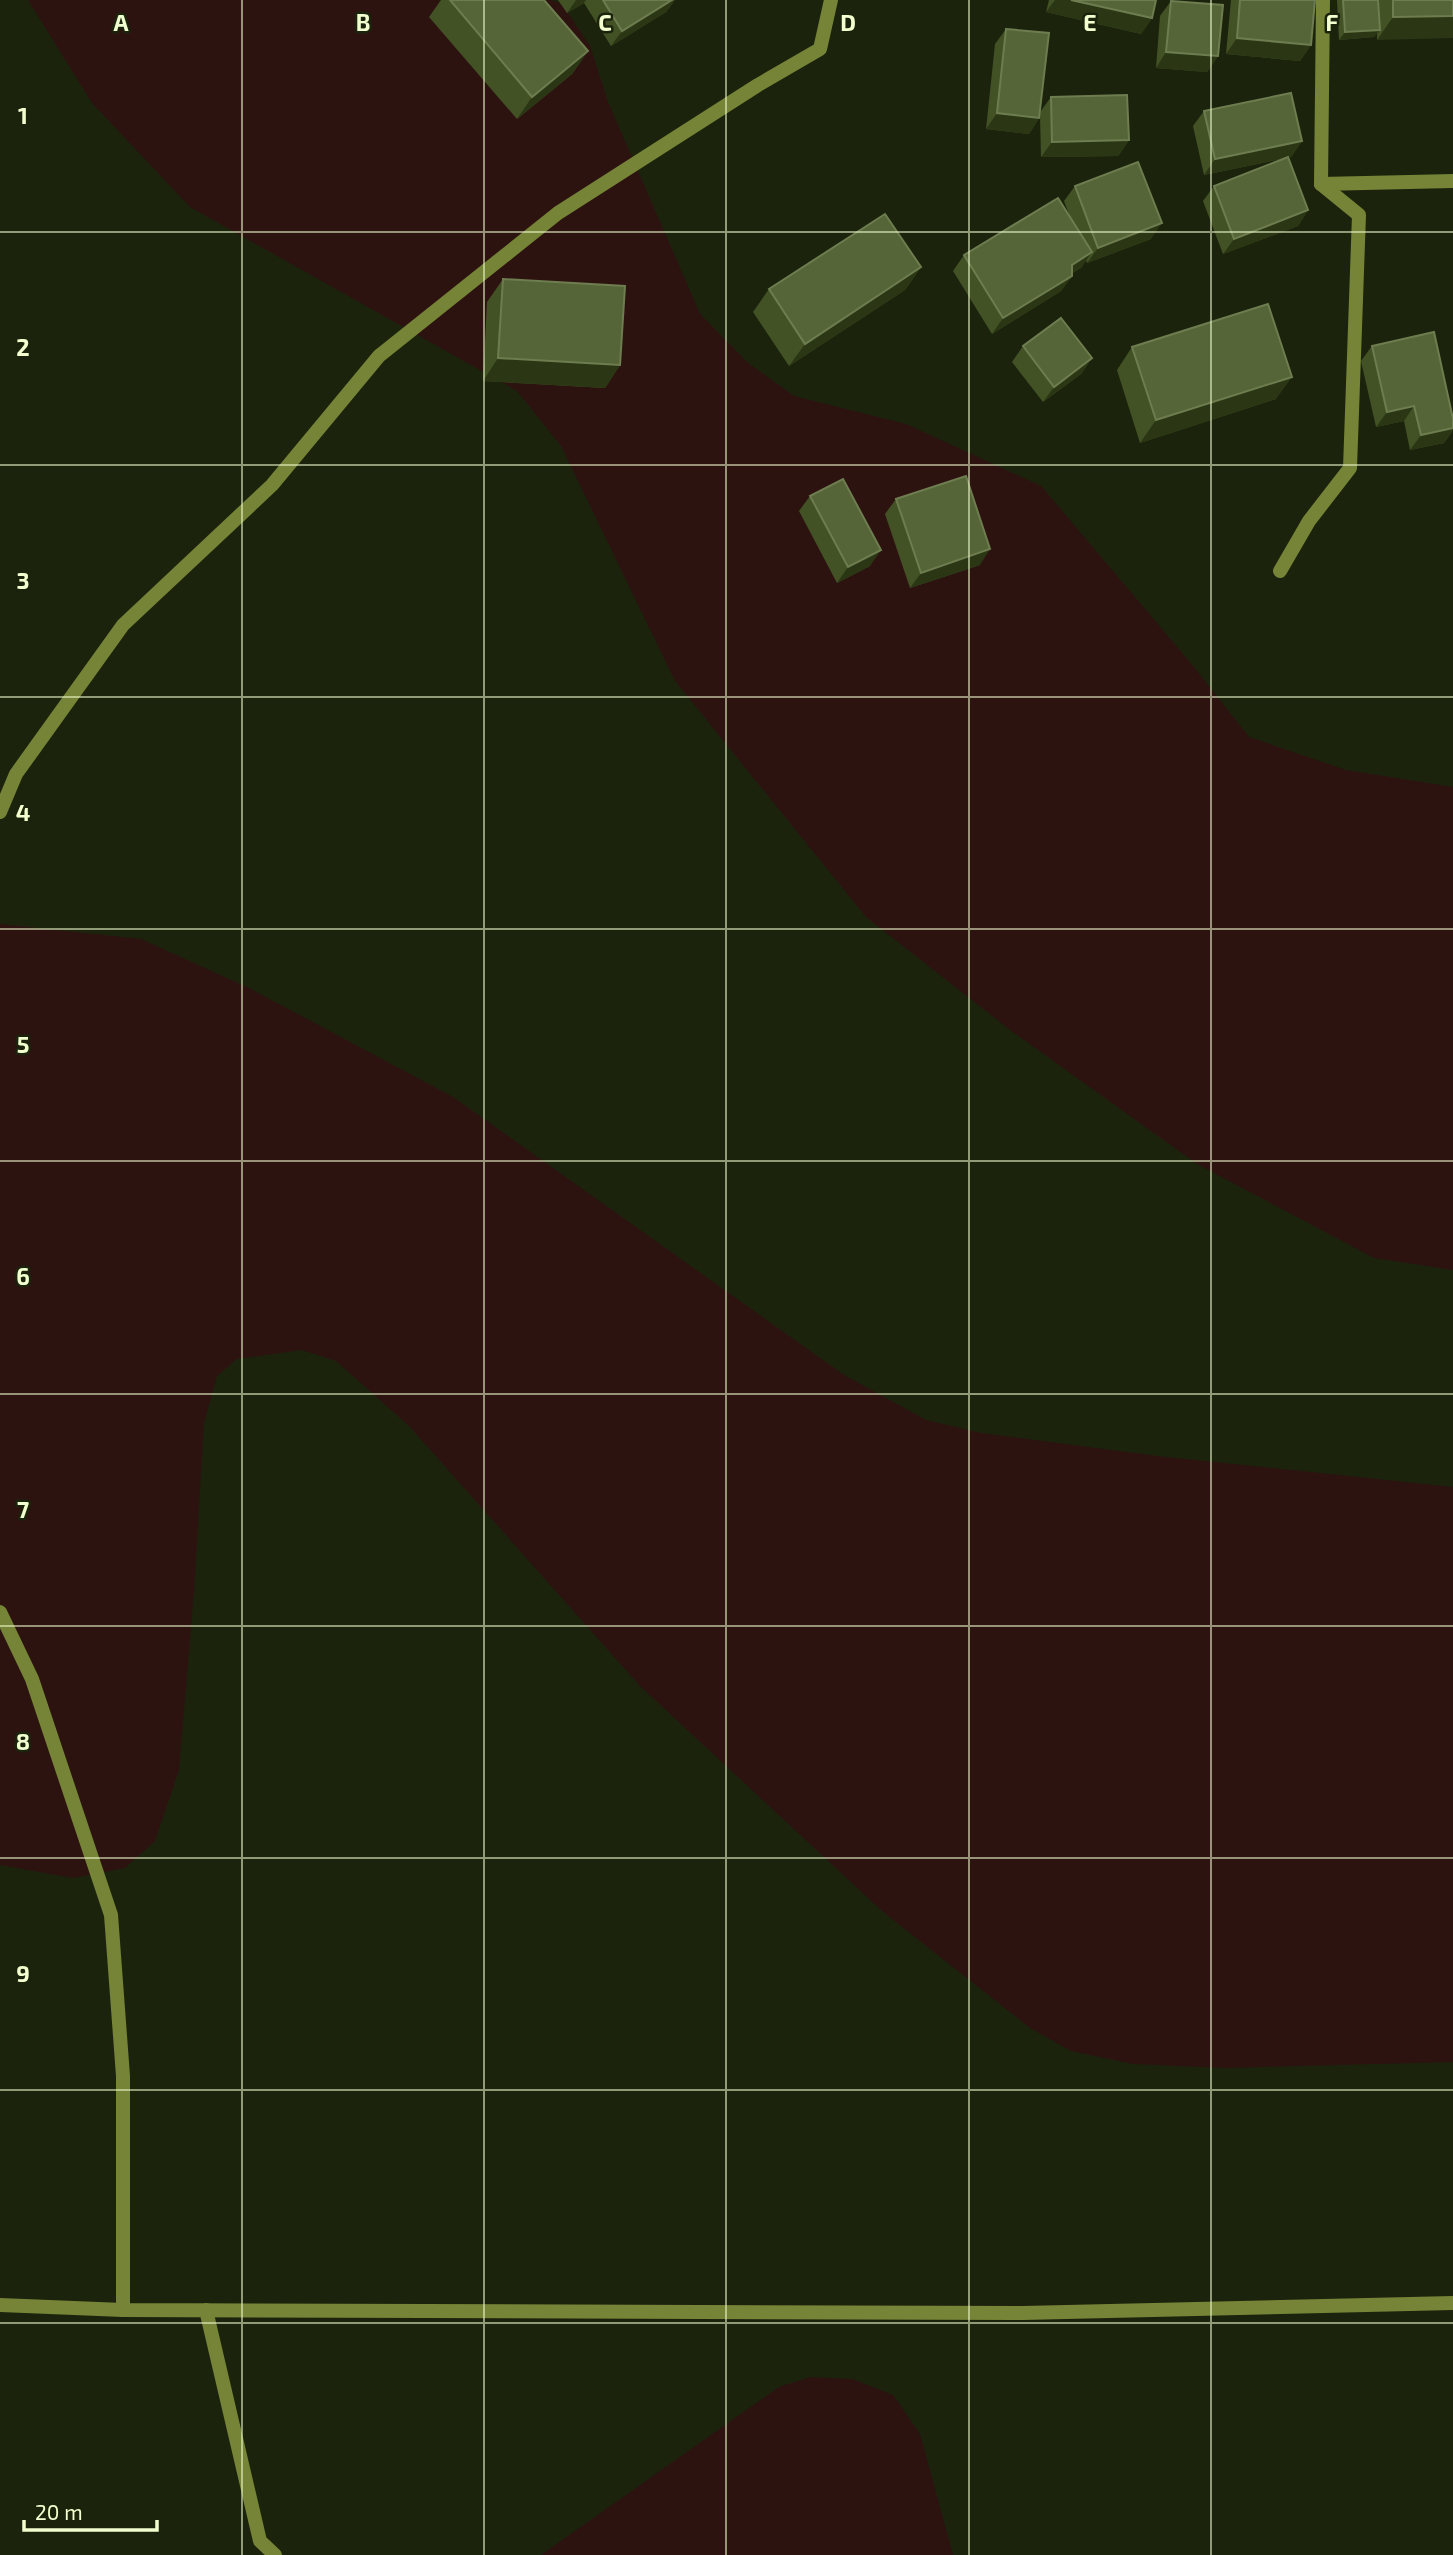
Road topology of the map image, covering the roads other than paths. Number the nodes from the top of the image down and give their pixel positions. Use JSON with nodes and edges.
{"nodes":[{"id":1,"x":831,"y":0,"type":"edge"},
{"id":2,"x":1323,"y":0,"type":"edge"},
{"id":3,"x":1453,"y":181,"type":"edge"},
{"id":4,"x":1321,"y":184,"type":"junction"},
{"id":5,"x":1280,"y":572,"type":"dead end"},
{"id":6,"x":0,"y":812,"type":"edge"},
{"id":7,"x":0,"y":1612,"type":"edge"},
{"id":8,"x":1453,"y":2303,"type":"edge"},
{"id":9,"x":0,"y":2305,"type":"edge"},
{"id":10,"x":123,"y":2310,"type":"junction"},
{"id":11,"x":206,"y":2310,"type":"junction"},
{"id":12,"x":275,"y":2555,"type":"edge"}],
"edges":[{"from":1,"to":6,"type":"street"},
{"from":2,"to":4,"type":"street"},
{"from":3,"to":4,"type":"street"},
{"from":4,"to":5,"type":"street"},
{"from":7,"to":10,"type":"street"},
{"from":8,"to":11,"type":"street"},
{"from":9,"to":10,"type":"street"},
{"from":10,"to":11,"type":"street"},
{"from":11,"to":12,"type":"street"}]}
